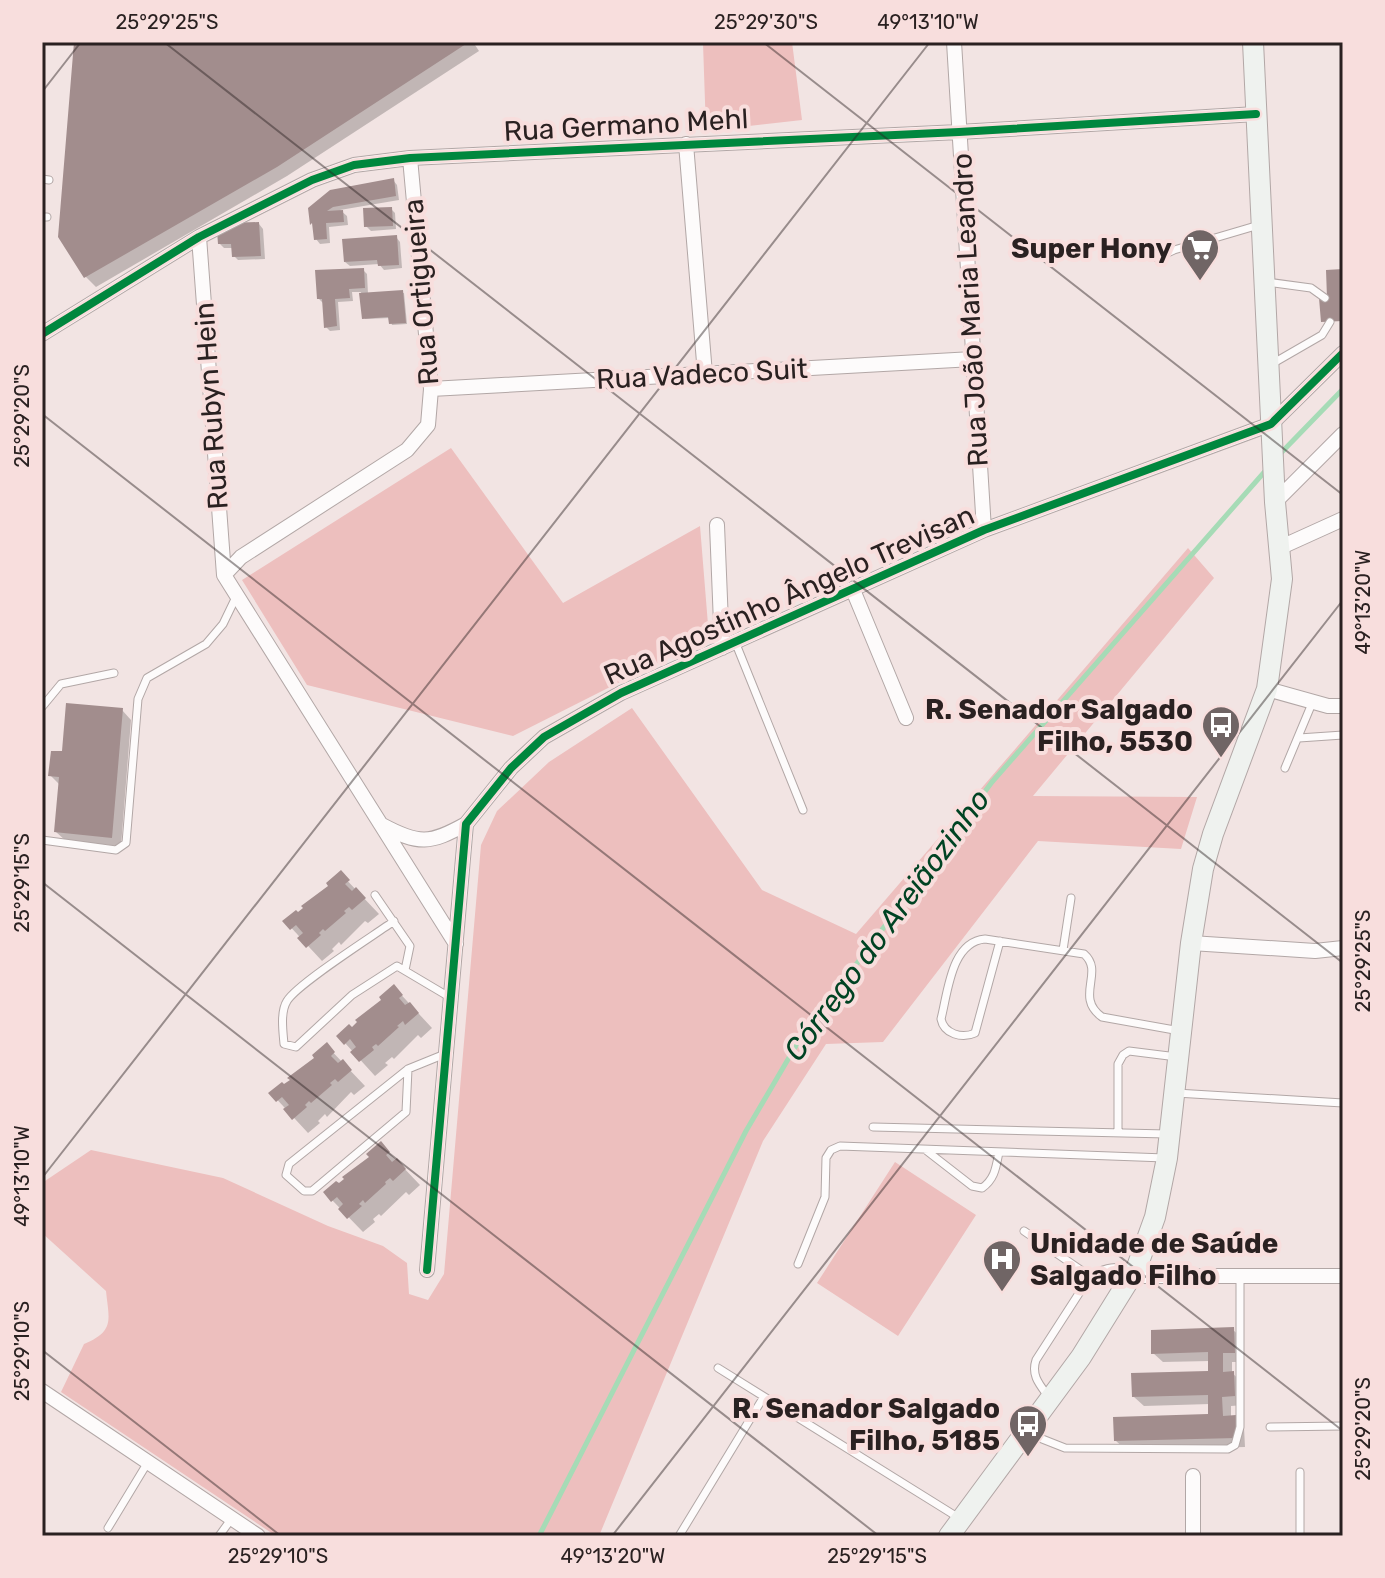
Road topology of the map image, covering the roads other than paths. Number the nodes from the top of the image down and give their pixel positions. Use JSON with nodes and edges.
{"nodes":[{"id":1,"x":954,"y":42,"type":"edge"},
{"id":2,"x":1253,"y":42,"type":"edge"},
{"id":3,"x":1256,"y":114,"type":"junction"},
{"id":4,"x":959,"y":132,"type":"junction"},
{"id":5,"x":686,"y":144,"type":"junction"},
{"id":6,"x":410,"y":158,"type":"junction"},
{"id":7,"x":1261,"y":225,"type":"junction"},
{"id":8,"x":199,"y":237,"type":"junction"},
{"id":9,"x":1157,"y":258,"type":"dead end"},
{"id":10,"x":1264,"y":281,"type":"junction"},
{"id":11,"x":1325,"y":298,"type":"dead end"},
{"id":12,"x":1330,"y":322,"type":"dead end"},
{"id":13,"x":42,"y":334,"type":"edge"},
{"id":14,"x":1343,"y":353,"type":"edge"},
{"id":15,"x":973,"y":359,"type":"junction"},
{"id":16,"x":1268,"y":366,"type":"junction"},
{"id":17,"x":705,"y":374,"type":"junction"},
{"id":18,"x":431,"y":389,"type":"junction"},
{"id":19,"x":1271,"y":424,"type":"junction"},
{"id":20,"x":1343,"y":434,"type":"edge"},
{"id":21,"x":1275,"y":502,"type":"junction"},
{"id":22,"x":1343,"y":519,"type":"edge"},
{"id":23,"x":717,"y":525,"type":"dead end"},
{"id":24,"x":984,"y":530,"type":"junction"},
{"id":25,"x":1279,"y":548,"type":"junction"},
{"id":26,"x":224,"y":575,"type":"junction"},
{"id":27,"x":853,"y":590,"type":"junction"},
{"id":28,"x":237,"y":595,"type":"junction"},
{"id":29,"x":729,"y":646,"type":"junction"},
{"id":30,"x":114,"y":673,"type":"dead end"},
{"id":31,"x":1267,"y":689,"type":"junction"},
{"id":32,"x":1313,"y":701,"type":"junction"},
{"id":33,"x":1343,"y":706,"type":"edge"},
{"id":34,"x":42,"y":707,"type":"edge"},
{"id":35,"x":906,"y":718,"type":"dead end"},
{"id":36,"x":1343,"y":735,"type":"edge"},
{"id":37,"x":1299,"y":738,"type":"junction"},
{"id":38,"x":1285,"y":768,"type":"dead end"},
{"id":39,"x":803,"y":810,"type":"dead end"},
{"id":40,"x":381,"y":824,"type":"junction"},
{"id":41,"x":466,"y":824,"type":"junction"},
{"id":42,"x":42,"y":840,"type":"edge"},
{"id":43,"x":375,"y":895,"type":"dead end"},
{"id":44,"x":1071,"y":898,"type":"dead end"},
{"id":45,"x":394,"y":921,"type":"junction"},
{"id":46,"x":1000,"y":941,"type":"junction"},
{"id":47,"x":1191,"y":943,"type":"junction"},
{"id":48,"x":457,"y":945,"type":"junction"},
{"id":49,"x":1343,"y":948,"type":"edge"},
{"id":50,"x":1063,"y":950,"type":"junction"},
{"id":51,"x":405,"y":970,"type":"junction"},
{"id":52,"x":451,"y":998,"type":"junction"},
{"id":53,"x":1181,"y":1031,"type":"junction"},
{"id":54,"x":447,"y":1053,"type":"junction"},
{"id":55,"x":1178,"y":1057,"type":"junction"},
{"id":56,"x":408,"y":1069,"type":"junction"},
{"id":57,"x":1174,"y":1093,"type":"junction"},
{"id":58,"x":1343,"y":1103,"type":"edge"},
{"id":59,"x":873,"y":1127,"type":"dead end"},
{"id":60,"x":1118,"y":1132,"type":"junction"},
{"id":61,"x":1170,"y":1134,"type":"junction"},
{"id":62,"x":925,"y":1149,"type":"junction"},
{"id":63,"x":999,"y":1152,"type":"junction"},
{"id":64,"x":1167,"y":1158,"type":"junction"},
{"id":65,"x":1024,"y":1231,"type":"dead end"},
{"id":66,"x":798,"y":1264,"type":"dead end"},
{"id":67,"x":427,"y":1270,"type":"dead end"},
{"id":68,"x":1135,"y":1271,"type":"junction"},
{"id":69,"x":1240,"y":1276,"type":"junction"},
{"id":70,"x":1343,"y":1276,"type":"edge"},
{"id":71,"x":1091,"y":1277,"type":"junction"},
{"id":72,"x":718,"y":1368,"type":"dead end"},
{"id":73,"x":42,"y":1391,"type":"edge"},
{"id":74,"x":763,"y":1398,"type":"junction"},
{"id":75,"x":1050,"y":1399,"type":"junction"},
{"id":76,"x":1343,"y":1426,"type":"edge"},
{"id":77,"x":1270,"y":1427,"type":"dead end"},
{"id":78,"x":1026,"y":1432,"type":"junction"},
{"id":79,"x":148,"y":1462,"type":"junction"},
{"id":80,"x":1300,"y":1472,"type":"dead end"},
{"id":81,"x":1193,"y":1476,"type":"dead end"},
{"id":82,"x":232,"y":1518,"type":"junction"},
{"id":83,"x":108,"y":1528,"type":"dead end"},
{"id":84,"x":955,"y":1528,"type":"edge"},
{"id":85,"x":219,"y":1536,"type":"edge"},
{"id":86,"x":258,"y":1536,"type":"edge"},
{"id":87,"x":679,"y":1536,"type":"edge"},
{"id":88,"x":1193,"y":1536,"type":"edge"},
{"id":89,"x":1300,"y":1536,"type":"edge"}],
"edges":[{"from":1,"to":4,"type":"street","name":"Rua João Maria Leandro"},
{"from":2,"to":3,"type":"main road"},
{"from":3,"to":4,"type":"street","name":"Rua Germano Mehl"},
{"from":3,"to":7,"type":"main road"},
{"from":4,"to":5,"type":"street","name":"Rua Germano Mehl"},
{"from":4,"to":15,"type":"street","name":"Rua João Maria Leandro"},
{"from":5,"to":6,"type":"street","name":"Rua Germano Mehl"},
{"from":5,"to":17,"type":"street"},
{"from":6,"to":8,"type":"street","name":"Rua Germano Mehl"},
{"from":6,"to":18,"type":"street","name":"Rua Ortigueira"},
{"from":7,"to":9,"type":"lane"},
{"from":7,"to":10,"type":"main road"},
{"from":8,"to":13,"type":"street","name":"Rua Germano Mehl"},
{"from":8,"to":26,"type":"street","name":"Rua Rubyn Hein"},
{"from":10,"to":11,"type":"lane"},
{"from":10,"to":16,"type":"main road"},
{"from":12,"to":16,"type":"lane"},
{"from":14,"to":19,"type":"street"},
{"from":15,"to":17,"type":"street","name":"Rua Vadeco Suit"},
{"from":15,"to":24,"type":"street","name":"Rua João Maria Leandro"},
{"from":16,"to":19,"type":"main road"},
{"from":17,"to":18,"type":"street","name":"Rua Vadeco Suit"},
{"from":18,"to":26,"type":"street","name":"Rua Ortigueira"},
{"from":19,"to":21,"type":"main road"},
{"from":19,"to":24,"type":"street","name":"Rua Agostinho Ângelo Trevisan"},
{"from":20,"to":21,"type":"street"},
{"from":21,"to":25,"type":"main road"},
{"from":22,"to":25,"type":"street"},
{"from":23,"to":29,"type":"street"},
{"from":24,"to":27,"type":"street","name":"Rua Agostinho Ângelo Trevisan"},
{"from":25,"to":31,"type":"main road"},
{"from":26,"to":28,"type":"street"},
{"from":27,"to":29,"type":"street","name":"Rua Agostinho Ângelo Trevisan"},
{"from":27,"to":35,"type":"street"},
{"from":28,"to":40,"type":"street"},
{"from":28,"to":42,"type":"lane"},
{"from":29,"to":39,"type":"lane"},
{"from":29,"to":41,"type":"street","name":"Rua Agostinho Ângelo Trevisan"},
{"from":30,"to":34,"type":"lane"},
{"from":31,"to":32,"type":"street"},
{"from":31,"to":47,"type":"main road"},
{"from":32,"to":33,"type":"street"},
{"from":32,"to":37,"type":"lane"},
{"from":36,"to":37,"type":"lane"},
{"from":37,"to":38,"type":"lane"},
{"from":40,"to":41,"type":"street"},
{"from":40,"to":48,"type":"street"},
{"from":41,"to":48,"type":"street"},
{"from":43,"to":45,"type":"lane"},
{"from":44,"to":50,"type":"lane"},
{"from":45,"to":51,"type":"lane"},
{"from":45,"to":51,"type":"lane"},
{"from":46,"to":46,"type":"lane"},
{"from":46,"to":50,"type":"lane"},
{"from":47,"to":49,"type":"street"},
{"from":47,"to":53,"type":"main road"},
{"from":48,"to":52,"type":"street"},
{"from":50,"to":53,"type":"lane"},
{"from":51,"to":52,"type":"lane"},
{"from":52,"to":54,"type":"street"},
{"from":53,"to":55,"type":"main road"},
{"from":54,"to":56,"type":"lane"},
{"from":54,"to":67,"type":"street"},
{"from":55,"to":57,"type":"main road"},
{"from":55,"to":60,"type":"lane"},
{"from":56,"to":56,"type":"lane"},
{"from":57,"to":58,"type":"lane"},
{"from":57,"to":61,"type":"main road"},
{"from":59,"to":60,"type":"lane"},
{"from":60,"to":61,"type":"lane"},
{"from":61,"to":64,"type":"main road"},
{"from":62,"to":63,"type":"lane"},
{"from":62,"to":63,"type":"lane"},
{"from":62,"to":66,"type":"lane"},
{"from":63,"to":64,"type":"lane"},
{"from":64,"to":68,"type":"main road"},
{"from":65,"to":71,"type":"lane"},
{"from":68,"to":69,"type":"street"},
{"from":68,"to":71,"type":"lane"},
{"from":68,"to":75,"type":"main road"},
{"from":69,"to":70,"type":"street"},
{"from":69,"to":78,"type":"lane"},
{"from":71,"to":75,"type":"lane"},
{"from":72,"to":74,"type":"lane"},
{"from":73,"to":79,"type":"street"},
{"from":74,"to":84,"type":"lane"},
{"from":74,"to":87,"type":"lane"},
{"from":75,"to":78,"type":"main road"},
{"from":76,"to":77,"type":"lane"},
{"from":78,"to":84,"type":"main road"},
{"from":79,"to":82,"type":"street"},
{"from":79,"to":83,"type":"lane"},
{"from":80,"to":89,"type":"lane"},
{"from":81,"to":88,"type":"street"},
{"from":82,"to":85,"type":"lane"},
{"from":82,"to":86,"type":"street"}]}
